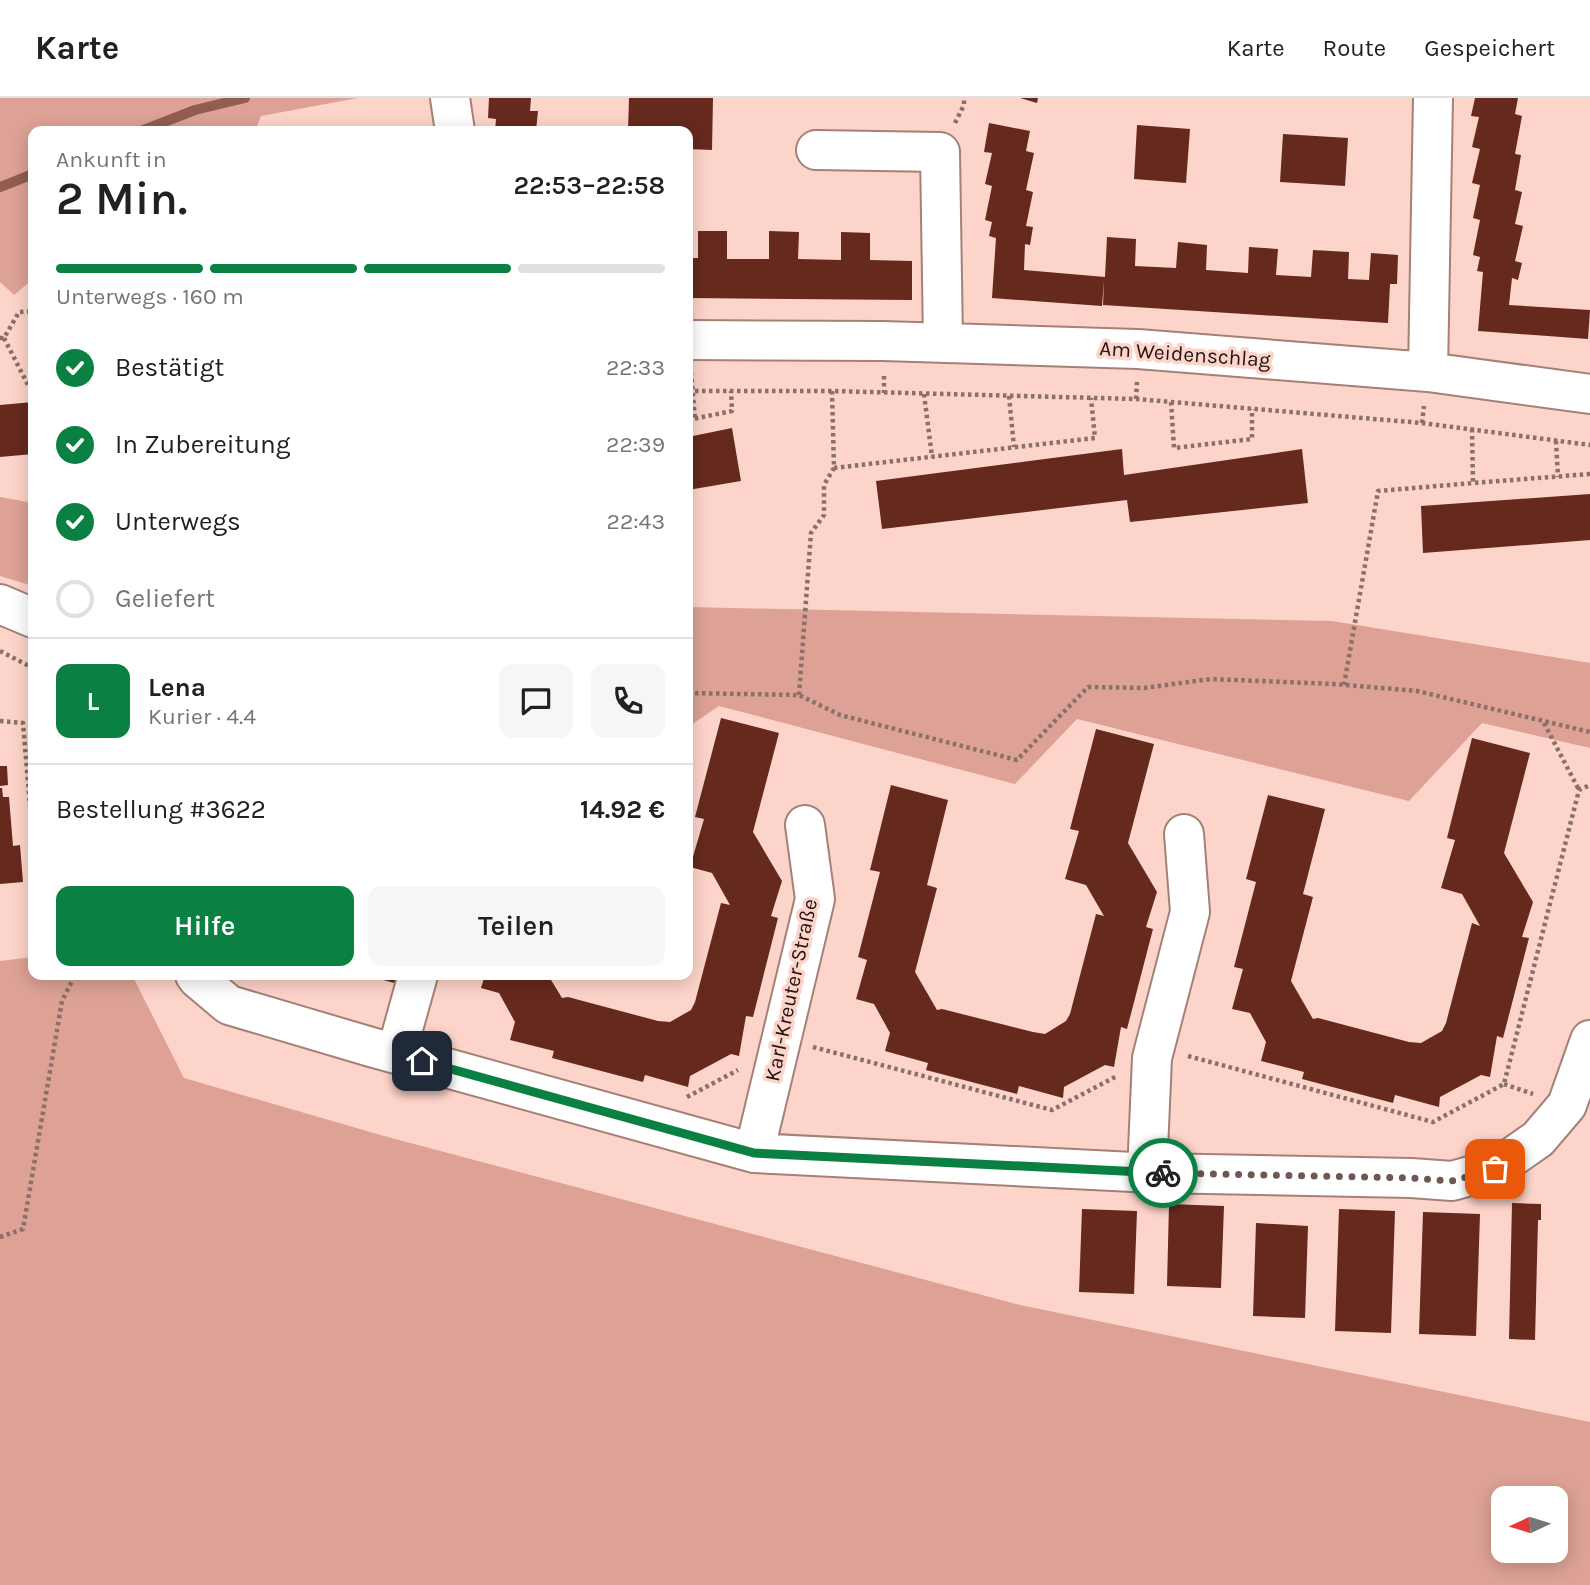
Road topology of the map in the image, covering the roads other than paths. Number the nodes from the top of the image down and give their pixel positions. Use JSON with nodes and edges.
{"nodes":[{"id":1,"x":450,"y":98,"type":"edge"},
{"id":2,"x":1433,"y":98,"type":"edge"},
{"id":3,"x":454,"y":126,"type":"edge"},
{"id":4,"x":816,"y":150,"type":"dead end"},
{"id":5,"x":693,"y":340,"type":"edge"},
{"id":6,"x":943,"y":342,"type":"junction"},
{"id":7,"x":1428,"y":372,"type":"junction"},
{"id":8,"x":1590,"y":394,"type":"edge"},
{"id":9,"x":0,"y":604,"type":"edge"},
{"id":10,"x":28,"y":616,"type":"edge"},
{"id":11,"x":805,"y":825,"type":"dead end"},
{"id":12,"x":1184,"y":834,"type":"dead end"},
{"id":13,"x":199,"y":980,"type":"edge"},
{"id":14,"x":417,"y":980,"type":"edge"},
{"id":15,"x":1590,"y":1040,"type":"edge"},
{"id":16,"x":396,"y":1054,"type":"junction"},
{"id":17,"x":754,"y":1153,"type":"junction"},
{"id":18,"x":1147,"y":1173,"type":"junction"}],
"edges":[{"from":1,"to":3,"type":"street"},
{"from":2,"to":7,"type":"street"},
{"from":4,"to":6,"type":"street"},
{"from":5,"to":6,"type":"street","name":"Am Weidenschlag"},
{"from":6,"to":7,"type":"street","name":"Am Weidenschlag"},
{"from":7,"to":8,"type":"street","name":"Am Weidenschlag"},
{"from":9,"to":10,"type":"street"},
{"from":11,"to":17,"type":"street","name":"Karl-Kreuter-Straße"},
{"from":12,"to":18,"type":"street"},
{"from":13,"to":16,"type":"street"},
{"from":14,"to":16,"type":"street"},
{"from":15,"to":18,"type":"street"},
{"from":16,"to":17,"type":"street"},
{"from":17,"to":18,"type":"street"}]}
